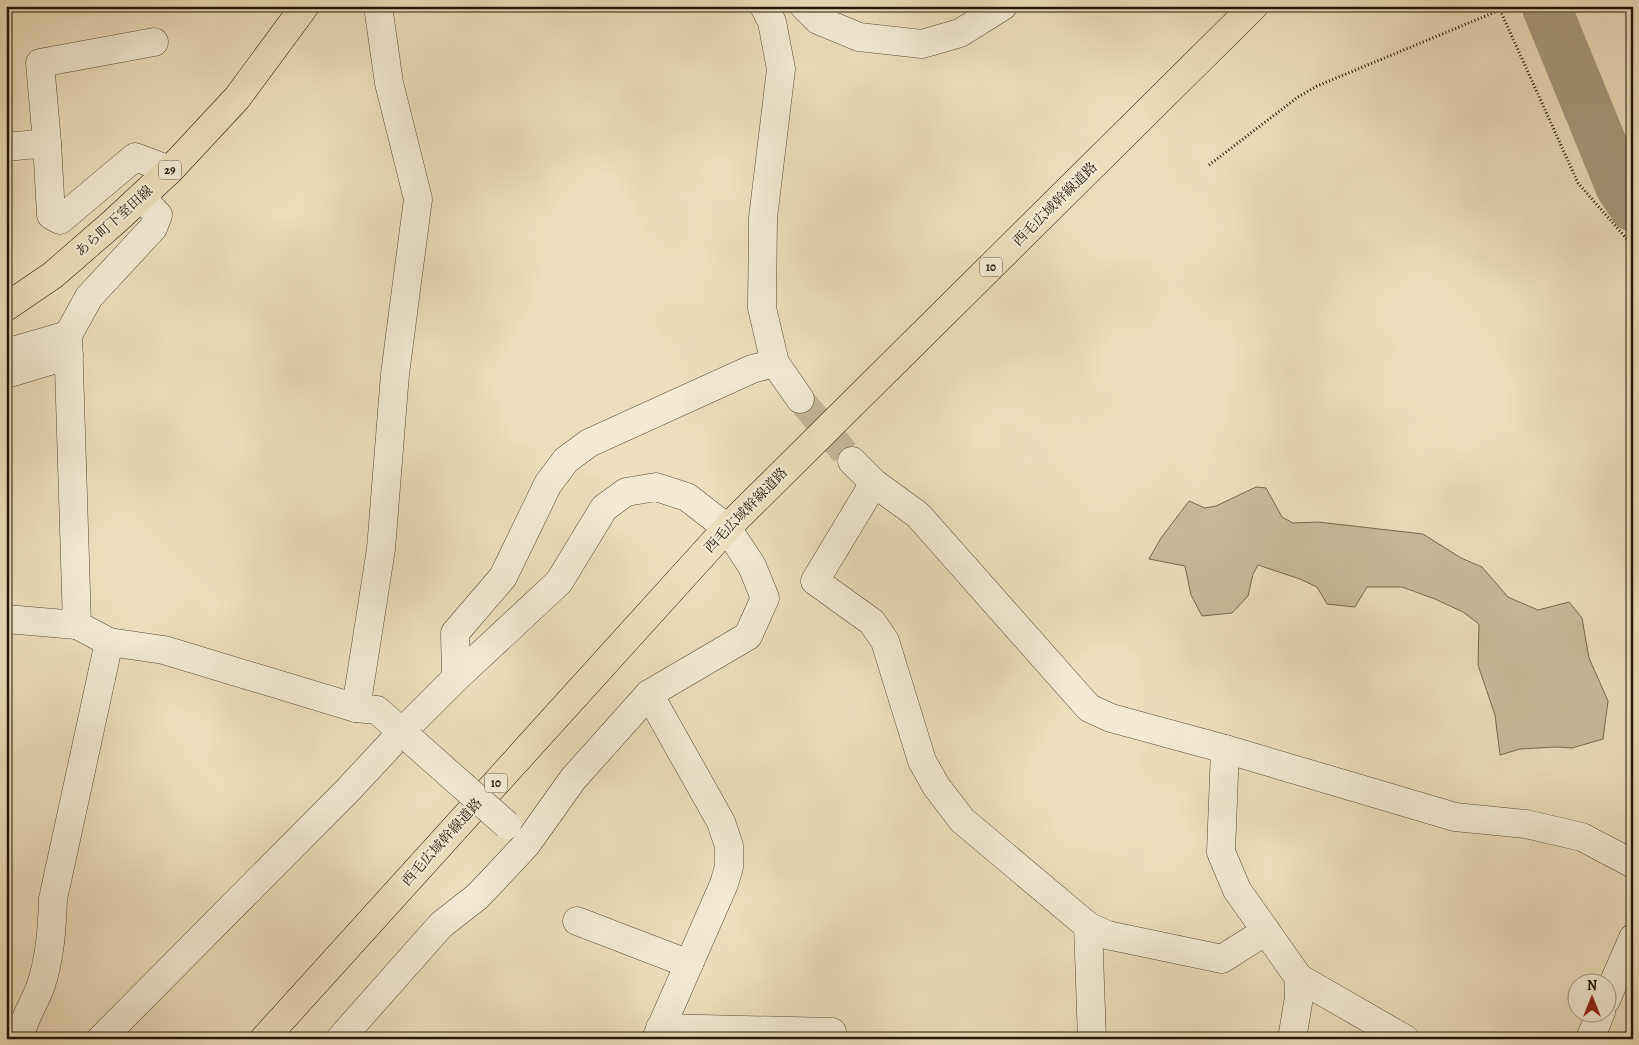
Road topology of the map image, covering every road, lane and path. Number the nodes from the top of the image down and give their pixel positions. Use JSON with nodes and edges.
{"nodes":[{"id":1,"x":305,"y":6,"type":"edge"},
{"id":2,"x":378,"y":6,"type":"edge"},
{"id":3,"x":764,"y":6,"type":"edge"},
{"id":4,"x":804,"y":6,"type":"edge"},
{"id":5,"x":1003,"y":6,"type":"edge"},
{"id":6,"x":1254,"y":6,"type":"edge"},
{"id":7,"x":1500,"y":8,"type":"edge"},
{"id":8,"x":154,"y":42,"type":"dead end"},
{"id":9,"x":47,"y":143,"type":"junction"},
{"id":10,"x":6,"y":147,"type":"edge"},
{"id":11,"x":1209,"y":165,"type":"dead end"},
{"id":12,"x":170,"y":170,"type":"junction"},
{"id":13,"x":141,"y":197,"type":"junction"},
{"id":14,"x":1633,"y":246,"type":"edge"},
{"id":15,"x":6,"y":307,"type":"edge"},
{"id":16,"x":69,"y":345,"type":"junction"},
{"id":17,"x":6,"y":353,"type":"edge"},
{"id":18,"x":775,"y":364,"type":"junction"},
{"id":19,"x":6,"y":374,"type":"edge"},
{"id":20,"x":800,"y":399,"type":"tunnel mouth"},
{"id":21,"x":852,"y":461,"type":"tunnel mouth"},
{"id":22,"x":874,"y":483,"type":"junction"},
{"id":23,"x":727,"y":528,"type":"junction"},
{"id":24,"x":6,"y":619,"type":"edge"},
{"id":25,"x":77,"y":625,"type":"junction"},
{"id":26,"x":109,"y":642,"type":"junction"},
{"id":27,"x":456,"y":678,"type":"junction"},
{"id":28,"x":649,"y":694,"type":"junction"},
{"id":29,"x":356,"y":708,"type":"junction"},
{"id":30,"x":407,"y":736,"type":"junction"},
{"id":31,"x":1225,"y":749,"type":"junction"},
{"id":32,"x":526,"y":845,"type":"junction"},
{"id":33,"x":1633,"y":864,"type":"edge"},
{"id":34,"x":577,"y":921,"type":"dead end"},
{"id":35,"x":1088,"y":926,"type":"junction"},
{"id":36,"x":1266,"y":931,"type":"junction"},
{"id":37,"x":1633,"y":938,"type":"edge"},
{"id":38,"x":689,"y":964,"type":"junction"},
{"id":39,"x":1616,"y":977,"type":"edge"},
{"id":40,"x":1299,"y":978,"type":"junction"},
{"id":41,"x":1597,"y":1022,"type":"edge"},
{"id":42,"x":832,"y":1032,"type":"dead end"},
{"id":43,"x":658,"y":1034,"type":"edge"},
{"id":44,"x":20,"y":1039,"type":"edge"},
{"id":45,"x":101,"y":1039,"type":"edge"},
{"id":46,"x":264,"y":1039,"type":"edge"},
{"id":47,"x":340,"y":1039,"type":"edge"},
{"id":48,"x":1092,"y":1039,"type":"edge"},
{"id":49,"x":1292,"y":1039,"type":"edge"},
{"id":50,"x":1405,"y":1039,"type":"edge"},
{"id":51,"x":1590,"y":1039,"type":"edge"}],
"edges":[{"from":1,"to":12,"type":"main road","name":"あら町下室田線","number":"29"},
{"from":2,"to":29,"type":"street"},
{"from":3,"to":18,"type":"street"},
{"from":4,"to":5,"type":"street"},
{"from":6,"to":23,"type":"main road","name":"西毛広域幹線道路","number":"10"},
{"from":7,"to":11,"type":"path"},
{"from":7,"to":14,"type":"path"},
{"from":8,"to":9,"type":"street"},
{"from":9,"to":10,"type":"street"},
{"from":9,"to":12,"type":"street"},
{"from":12,"to":13,"type":"main road","name":"あら町下室田線","number":"29"},
{"from":13,"to":15,"type":"main road","name":"あら町下室田線","number":"29"},
{"from":13,"to":16,"type":"street"},
{"from":16,"to":17,"type":"street"},
{"from":16,"to":19,"type":"street"},
{"from":16,"to":25,"type":"street"},
{"from":18,"to":20,"type":"street"},
{"from":18,"to":27,"type":"street"},
{"from":21,"to":22,"type":"street"},
{"from":22,"to":31,"type":"street"},
{"from":22,"to":35,"type":"street"},
{"from":23,"to":27,"type":"street"},
{"from":23,"to":28,"type":"street"},
{"from":23,"to":46,"type":"main road","name":"西毛広域幹線道路","number":"10"},
{"from":24,"to":25,"type":"street"},
{"from":25,"to":26,"type":"street"},
{"from":26,"to":29,"type":"street"},
{"from":26,"to":44,"type":"street"},
{"from":27,"to":30,"type":"street"},
{"from":28,"to":32,"type":"street"},
{"from":28,"to":38,"type":"street"},
{"from":29,"to":30,"type":"street"},
{"from":30,"to":32,"type":"street","bridge":true},
{"from":30,"to":45,"type":"street"},
{"from":31,"to":33,"type":"street"},
{"from":31,"to":36,"type":"street"},
{"from":32,"to":47,"type":"street"},
{"from":34,"to":38,"type":"street"},
{"from":35,"to":36,"type":"street"},
{"from":35,"to":48,"type":"street"},
{"from":36,"to":40,"type":"street"},
{"from":37,"to":39,"type":"street"},
{"from":38,"to":43,"type":"street"},
{"from":40,"to":49,"type":"street"},
{"from":40,"to":50,"type":"street"},
{"from":41,"to":51,"type":"street"},
{"from":42,"to":43,"type":"street"}]}
